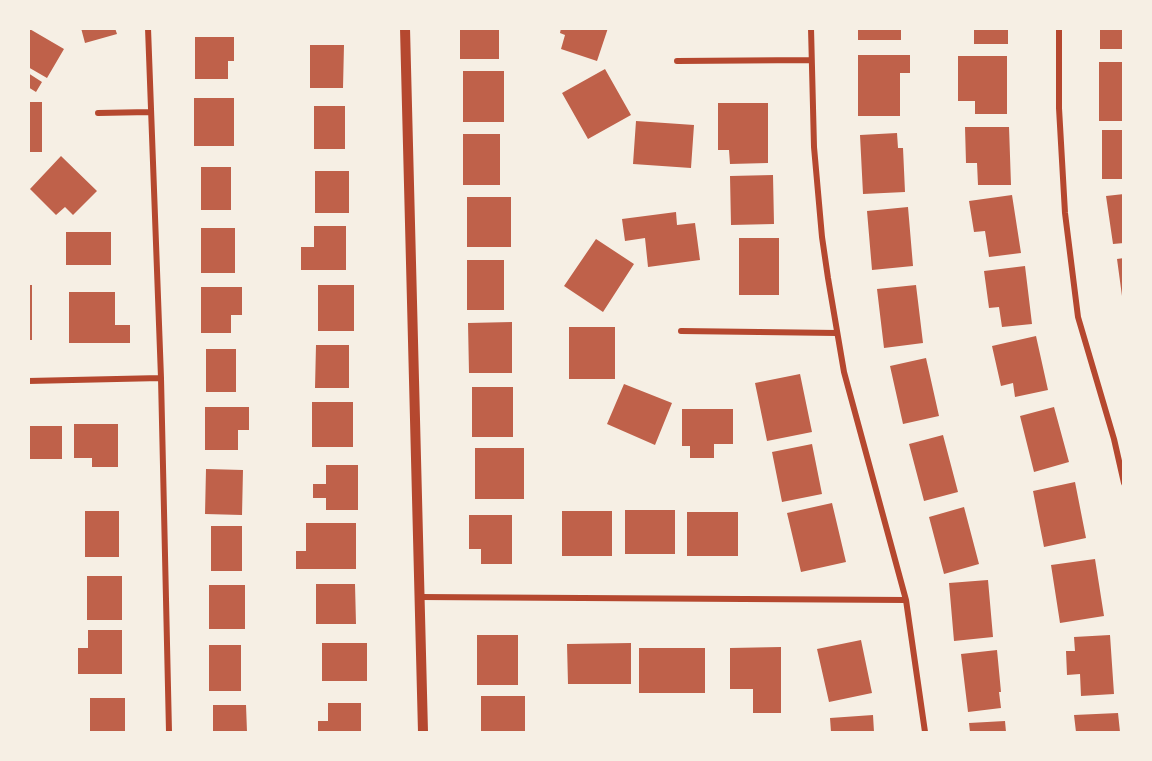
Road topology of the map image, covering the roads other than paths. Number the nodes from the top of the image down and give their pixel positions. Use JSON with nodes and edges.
{"nodes":[{"id":1,"x":148,"y":28,"type":"edge"},
{"id":2,"x":405,"y":28,"type":"edge"},
{"id":3,"x":811,"y":28,"type":"edge"},
{"id":4,"x":1059,"y":28,"type":"edge"},
{"id":5,"x":811,"y":60,"type":"junction"},
{"id":6,"x":677,"y":61,"type":"dead end"},
{"id":7,"x":150,"y":112,"type":"junction"},
{"id":8,"x":98,"y":113,"type":"dead end"},
{"id":9,"x":681,"y":331,"type":"dead end"},
{"id":10,"x":837,"y":333,"type":"junction"},
{"id":11,"x":161,"y":378,"type":"junction"},
{"id":12,"x":28,"y":381,"type":"edge"},
{"id":13,"x":1124,"y":483,"type":"edge"},
{"id":14,"x":420,"y":597,"type":"junction"},
{"id":15,"x":906,"y":600,"type":"junction"},
{"id":16,"x":169,"y":732,"type":"edge"},
{"id":17,"x":423,"y":732,"type":"edge"},
{"id":18,"x":925,"y":732,"type":"edge"}],
"edges":[{"from":1,"to":7,"type":"street"},
{"from":2,"to":14,"type":"street"},
{"from":3,"to":5,"type":"street"},
{"from":4,"to":13,"type":"street"},
{"from":5,"to":6,"type":"street"},
{"from":5,"to":10,"type":"street"},
{"from":7,"to":8,"type":"street"},
{"from":7,"to":11,"type":"street"},
{"from":9,"to":10,"type":"street"},
{"from":10,"to":15,"type":"street"},
{"from":11,"to":12,"type":"street"},
{"from":11,"to":16,"type":"street"},
{"from":14,"to":15,"type":"street"},
{"from":14,"to":17,"type":"street"},
{"from":15,"to":18,"type":"street"}]}
